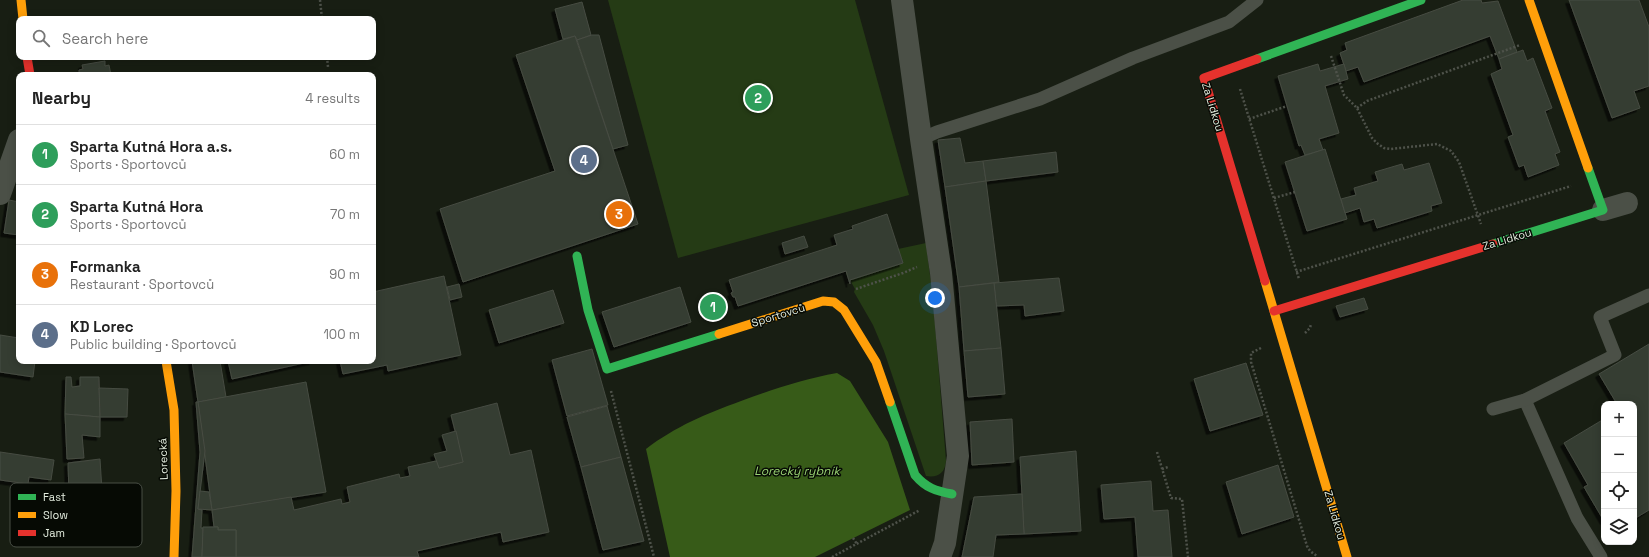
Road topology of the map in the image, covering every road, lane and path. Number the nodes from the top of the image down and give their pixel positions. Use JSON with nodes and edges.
{"nodes":[{"id":1,"x":21,"y":0,"type":"edge"},
{"id":2,"x":320,"y":0,"type":"edge"},
{"id":3,"x":902,"y":0,"type":"edge"},
{"id":4,"x":1257,"y":0,"type":"edge"},
{"id":5,"x":1421,"y":0,"type":"edge"},
{"id":6,"x":1529,"y":0,"type":"edge"},
{"id":7,"x":23,"y":16,"type":"edge"},
{"id":8,"x":322,"y":16,"type":"edge"},
{"id":9,"x":1323,"y":35,"type":"junction"},
{"id":10,"x":1518,"y":45,"type":"dead end"},
{"id":11,"x":28,"y":60,"type":"edge"},
{"id":12,"x":327,"y":60,"type":"edge"},
{"id":13,"x":328,"y":67,"type":"dead end"},
{"id":14,"x":1234,"y":67,"type":"junction"},
{"id":15,"x":30,"y":72,"type":"edge"},
{"id":16,"x":1287,"y":106,"type":"dead end"},
{"id":17,"x":1357,"y":108,"type":"junction"},
{"id":18,"x":1249,"y":119,"type":"junction"},
{"id":19,"x":920,"y":139,"type":"junction"},
{"id":20,"x":16,"y":149,"type":"edge"},
{"id":21,"x":1592,"y":179,"type":"junction"},
{"id":22,"x":1295,"y":192,"type":"dead end"},
{"id":23,"x":0,"y":194,"type":"edge"},
{"id":24,"x":1274,"y":198,"type":"junction"},
{"id":25,"x":1627,"y":202,"type":"dead end"},
{"id":26,"x":1603,"y":210,"type":"junction"},
{"id":27,"x":1478,"y":215,"type":"junction"},
{"id":28,"x":936,"y":244,"type":"junction"},
{"id":29,"x":1487,"y":246,"type":"junction"},
{"id":30,"x":576,"y":256,"type":"dead end"},
{"id":31,"x":1296,"y":272,"type":"junction"},
{"id":32,"x":1649,"y":295,"type":"edge"},
{"id":33,"x":823,"y":301,"type":"junction"},
{"id":34,"x":1306,"y":302,"type":"junction"},
{"id":35,"x":1274,"y":311,"type":"junction"},
{"id":36,"x":166,"y":364,"type":"edge"},
{"id":37,"x":607,"y":369,"type":"junction"},
{"id":38,"x":1525,"y":400,"type":"junction"},
{"id":39,"x":1493,"y":409,"type":"dead end"},
{"id":40,"x":1157,"y":452,"type":"dead end"},
{"id":41,"x":1168,"y":467,"type":"dead end"},
{"id":42,"x":1162,"y":469,"type":"junction"},
{"id":43,"x":944,"y":493,"type":"junction"},
{"id":44,"x":854,"y":538,"type":"dead end"},
{"id":45,"x":857,"y":544,"type":"junction"},
{"id":46,"x":174,"y":557,"type":"edge"},
{"id":47,"x":654,"y":557,"type":"edge"},
{"id":48,"x":832,"y":557,"type":"edge"},
{"id":49,"x":940,"y":557,"type":"edge"},
{"id":50,"x":1188,"y":557,"type":"edge"},
{"id":51,"x":1347,"y":557,"type":"edge"},
{"id":52,"x":1601,"y":557,"type":"edge"}],
"edges":[{"from":1,"to":7,"type":"street"},
{"from":2,"to":8,"type":"path"},
{"from":3,"to":19,"type":"street"},
{"from":4,"to":19,"type":"lane"},
{"from":5,"to":9,"type":"street","name":"Za Lidkou"},
{"from":6,"to":21,"type":"street"},
{"from":9,"to":14,"type":"street","name":"Za Lidkou"},
{"from":9,"to":17,"type":"path"},
{"from":10,"to":17,"type":"path"},
{"from":11,"to":15,"type":"street"},
{"from":12,"to":13,"type":"path"},
{"from":14,"to":18,"type":"path"},
{"from":14,"to":35,"type":"street","name":"Za Lidkou"},
{"from":16,"to":18,"type":"path"},
{"from":17,"to":27,"type":"path"},
{"from":18,"to":24,"type":"path"},
{"from":19,"to":28,"type":"street"},
{"from":20,"to":23,"type":"street"},
{"from":21,"to":26,"type":"street"},
{"from":21,"to":27,"type":"path"},
{"from":22,"to":24,"type":"path"},
{"from":24,"to":31,"type":"path"},
{"from":25,"to":26,"type":"street","name":"Za Lidkou"},
{"from":26,"to":29,"type":"street","name":"Za Lidkou"},
{"from":27,"to":29,"type":"path"},
{"from":27,"to":31,"type":"path"},
{"from":28,"to":33,"type":"path"},
{"from":28,"to":43,"type":"street"},
{"from":29,"to":34,"type":"street","name":"Za Lidkou"},
{"from":30,"to":37,"type":"street"},
{"from":31,"to":34,"type":"path"},
{"from":32,"to":38,"type":"lane"},
{"from":33,"to":37,"type":"street","name":"Sportovců"},
{"from":33,"to":43,"type":"street"},
{"from":34,"to":35,"type":"street","name":"Za Lidkou"},
{"from":35,"to":51,"type":"street","name":"Za Lidkou"},
{"from":36,"to":46,"type":"street","name":"Lorecká"},
{"from":37,"to":47,"type":"path"},
{"from":38,"to":39,"type":"lane"},
{"from":38,"to":52,"type":"lane"},
{"from":40,"to":42,"type":"path"},
{"from":41,"to":42,"type":"path"},
{"from":42,"to":50,"type":"path"},
{"from":43,"to":45,"type":"path"},
{"from":43,"to":49,"type":"street"},
{"from":44,"to":45,"type":"path"},
{"from":45,"to":48,"type":"path"}]}
